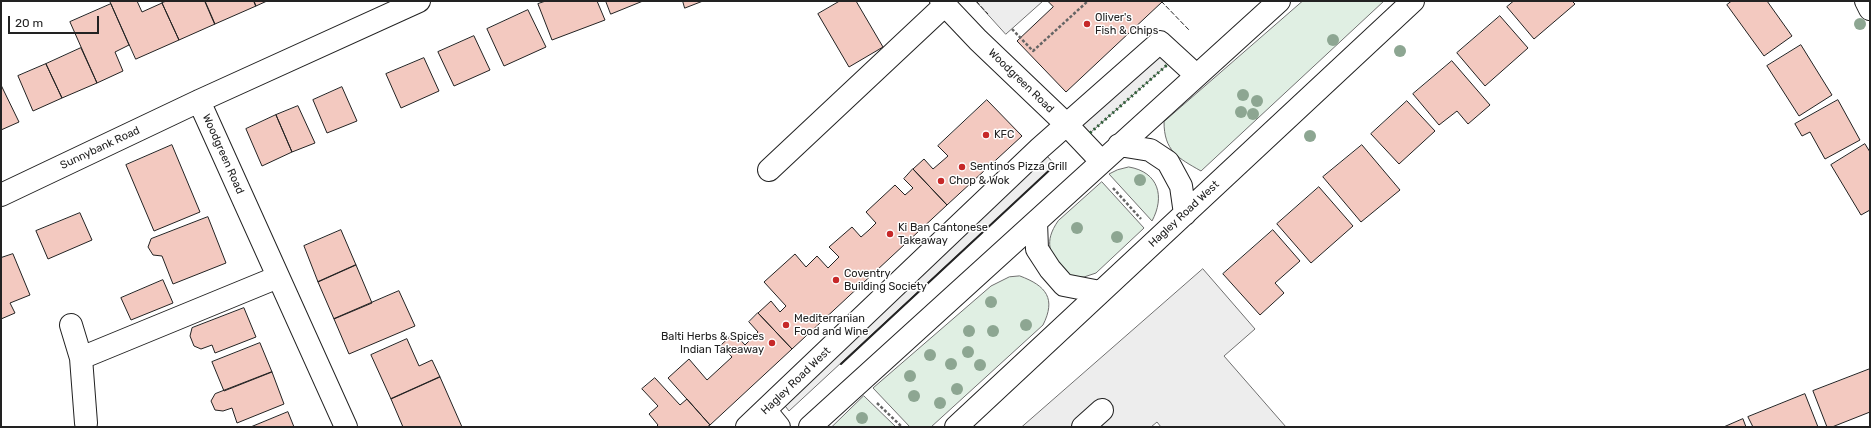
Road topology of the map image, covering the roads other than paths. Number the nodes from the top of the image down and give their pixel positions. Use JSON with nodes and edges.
{"nodes":[{"id":1,"x":419,"y":1,"type":"edge"},
{"id":2,"x":1279,"y":1,"type":"edge"},
{"id":3,"x":1413,"y":1,"type":"edge"},
{"id":4,"x":1866,"y":1,"type":"edge"},
{"id":5,"x":943,"y":3,"type":"edge"},
{"id":6,"x":1870,"y":9,"type":"edge"},
{"id":7,"x":1196,"y":75,"type":"junction"},
{"id":8,"x":199,"y":101,"type":"junction"},
{"id":9,"x":1066,"y":124,"type":"junction"},
{"id":10,"x":1119,"y":145,"type":"junction"},
{"id":11,"x":1101,"y":161,"type":"junction"},
{"id":12,"x":768,"y":170,"type":"dead end"},
{"id":13,"x":1,"y":195,"type":"edge"},
{"id":14,"x":1184,"y":214,"type":"junction"},
{"id":15,"x":1036,"y":222,"type":"junction"},
{"id":16,"x":278,"y":277,"type":"junction"},
{"id":17,"x":1100,"y":292,"type":"junction"},
{"id":18,"x":71,"y":325,"type":"dead end"},
{"id":19,"x":81,"y":358,"type":"junction"},
{"id":20,"x":1102,"y":410,"type":"dead end"},
{"id":21,"x":773,"y":419,"type":"edge"},
{"id":22,"x":86,"y":423,"type":"dead end"},
{"id":23,"x":346,"y":427,"type":"edge"},
{"id":24,"x":747,"y":427,"type":"edge"},
{"id":25,"x":810,"y":427,"type":"edge"},
{"id":26,"x":956,"y":427,"type":"edge"},
{"id":27,"x":1083,"y":427,"type":"edge"}],
"edges":[{"from":1,"to":8,"type":"main road","name":"Woodgreen Road"},
{"from":2,"to":7,"type":"main road"},
{"from":3,"to":14,"type":"main road","name":"Hagley Road West"},
{"from":4,"to":6,"type":"main road"},
{"from":5,"to":9,"type":"main road","name":"Woodgreen Road"},
{"from":5,"to":12,"type":"main road"},
{"from":7,"to":9,"type":"main road","name":"Hagley Road West"},
{"from":7,"to":10,"type":"main road"},
{"from":8,"to":13,"type":"main road","name":"Sunnybank Road"},
{"from":8,"to":16,"type":"main road","name":"Woodgreen Road"},
{"from":9,"to":11,"type":"main road","name":"Woodgreen Road"},
{"from":9,"to":21,"type":"main road","name":"Hagley Road West"},
{"from":10,"to":11,"type":"main road"},
{"from":10,"to":14,"type":"main road"},
{"from":11,"to":15,"type":"main road"},
{"from":14,"to":17,"type":"main road","name":"Hagley Road West"},
{"from":15,"to":17,"type":"main road"},
{"from":15,"to":25,"type":"main road"},
{"from":16,"to":19,"type":"main road"},
{"from":16,"to":23,"type":"main road","name":"Woodgreen Road"},
{"from":17,"to":26,"type":"main road","name":"Hagley Road West"},
{"from":18,"to":19,"type":"main road"},
{"from":19,"to":22,"type":"main road"},
{"from":20,"to":27,"type":"main road"},
{"from":21,"to":24,"type":"main road","name":"Hagley Road West"}]}
